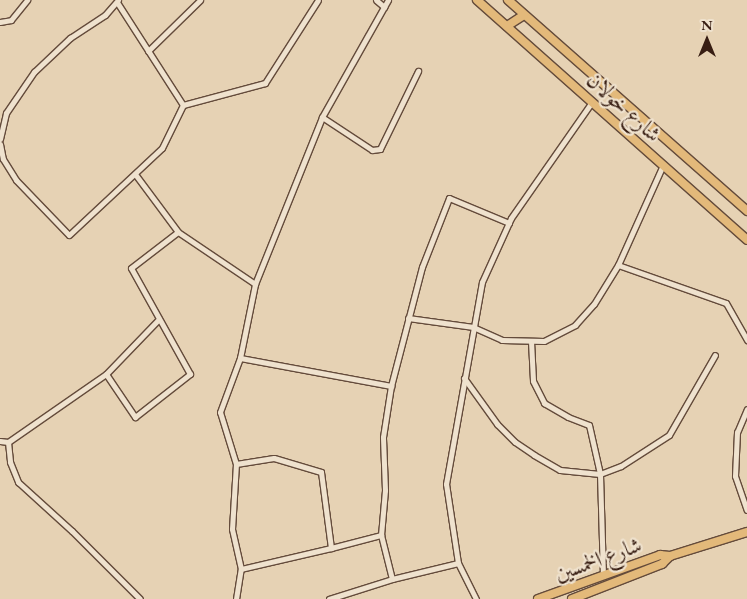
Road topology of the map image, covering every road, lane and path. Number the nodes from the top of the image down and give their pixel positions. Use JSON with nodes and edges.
{"nodes":[{"id":1,"x":27,"y":0,"type":"edge"},
{"id":2,"x":200,"y":0,"type":"edge"},
{"id":3,"x":318,"y":0,"type":"edge"},
{"id":4,"x":376,"y":0,"type":"edge"},
{"id":5,"x":388,"y":0,"type":"edge"},
{"id":6,"x":477,"y":0,"type":"edge"},
{"id":7,"x":508,"y":0,"type":"edge"},
{"id":8,"x":117,"y":1,"type":"edge"},
{"id":9,"x":384,"y":7,"type":"junction"},
{"id":10,"x":524,"y":14,"type":"junction"},
{"id":11,"x":0,"y":22,"type":"edge"},
{"id":12,"x":507,"y":26,"type":"junction"},
{"id":13,"x":148,"y":51,"type":"junction"},
{"id":14,"x":418,"y":71,"type":"dead end"},
{"id":15,"x":592,"y":102,"type":"junction"},
{"id":16,"x":183,"y":105,"type":"junction"},
{"id":17,"x":322,"y":117,"type":"junction"},
{"id":18,"x":0,"y":139,"type":"edge"},
{"id":19,"x":0,"y":144,"type":"edge"},
{"id":20,"x":663,"y":165,"type":"junction"},
{"id":21,"x":135,"y":174,"type":"junction"},
{"id":22,"x":747,"y":211,"type":"edge"},
{"id":23,"x":509,"y":224,"type":"junction"},
{"id":24,"x":178,"y":232,"type":"junction"},
{"id":25,"x":747,"y":240,"type":"edge"},
{"id":26,"x":618,"y":265,"type":"junction"},
{"id":27,"x":254,"y":284,"type":"junction"},
{"id":28,"x":408,"y":318,"type":"junction"},
{"id":29,"x":159,"y":319,"type":"junction"},
{"id":30,"x":473,"y":327,"type":"junction"},
{"id":31,"x":747,"y":340,"type":"edge"},
{"id":32,"x":531,"y":341,"type":"junction"},
{"id":33,"x":715,"y":355,"type":"dead end"},
{"id":34,"x":240,"y":358,"type":"junction"},
{"id":35,"x":106,"y":374,"type":"junction"},
{"id":36,"x":464,"y":378,"type":"junction"},
{"id":37,"x":390,"y":386,"type":"junction"},
{"id":38,"x":747,"y":409,"type":"edge"},
{"id":39,"x":0,"y":442,"type":"edge"},
{"id":40,"x":8,"y":442,"type":"junction"},
{"id":41,"x":236,"y":464,"type":"junction"},
{"id":42,"x":600,"y":474,"type":"junction"},
{"id":43,"x":747,"y":510,"type":"edge"},
{"id":44,"x":747,"y":532,"type":"edge"},
{"id":45,"x":381,"y":535,"type":"junction"},
{"id":46,"x":331,"y":548,"type":"junction"},
{"id":47,"x":670,"y":556,"type":"junction"},
{"id":48,"x":458,"y":563,"type":"junction"},
{"id":49,"x":241,"y":569,"type":"junction"},
{"id":50,"x":603,"y":576,"type":"junction"},
{"id":51,"x":392,"y":579,"type":"junction"},
{"id":52,"x":140,"y":599,"type":"edge"},
{"id":53,"x":236,"y":599,"type":"edge"},
{"id":54,"x":329,"y":599,"type":"edge"},
{"id":55,"x":476,"y":599,"type":"edge"},
{"id":56,"x":538,"y":599,"type":"edge"},
{"id":57,"x":572,"y":599,"type":"edge"}],
"edges":[{"from":1,"to":11,"type":"street"},
{"from":2,"to":13,"type":"street"},
{"from":3,"to":16,"type":"street"},
{"from":4,"to":9,"type":"street"},
{"from":5,"to":9,"type":"street"},
{"from":6,"to":12,"type":"main road","name":"شارع خولان"},
{"from":7,"to":10,"type":"main road","name":"شارع خولان"},
{"from":8,"to":13,"type":"street"},
{"from":8,"to":18,"type":"street"},
{"from":9,"to":17,"type":"street"},
{"from":10,"to":12,"type":"main road"},
{"from":10,"to":22,"type":"main road","name":"شارع خولان"},
{"from":12,"to":15,"type":"main road","name":"شارع خولان"},
{"from":13,"to":16,"type":"street"},
{"from":14,"to":17,"type":"street"},
{"from":15,"to":20,"type":"main road","name":"شارع خولان"},
{"from":15,"to":23,"type":"street"},
{"from":16,"to":21,"type":"street"},
{"from":17,"to":27,"type":"street"},
{"from":19,"to":21,"type":"street"},
{"from":20,"to":25,"type":"main road","name":"شارع خولان"},
{"from":20,"to":26,"type":"street"},
{"from":21,"to":24,"type":"street"},
{"from":23,"to":28,"type":"street"},
{"from":23,"to":30,"type":"street"},
{"from":24,"to":27,"type":"street"},
{"from":24,"to":29,"type":"street"},
{"from":26,"to":31,"type":"street"},
{"from":26,"to":32,"type":"street"},
{"from":27,"to":34,"type":"street"},
{"from":28,"to":30,"type":"street"},
{"from":28,"to":37,"type":"street"},
{"from":29,"to":35,"type":"street"},
{"from":29,"to":35,"type":"street"},
{"from":30,"to":32,"type":"street"},
{"from":30,"to":36,"type":"street"},
{"from":32,"to":42,"type":"street"},
{"from":33,"to":42,"type":"street"},
{"from":34,"to":37,"type":"street"},
{"from":34,"to":41,"type":"street"},
{"from":35,"to":40,"type":"street"},
{"from":36,"to":42,"type":"street"},
{"from":36,"to":48,"type":"street"},
{"from":37,"to":45,"type":"street"},
{"from":38,"to":43,"type":"street"},
{"from":39,"to":40,"type":"street"},
{"from":40,"to":52,"type":"street"},
{"from":41,"to":46,"type":"street"},
{"from":41,"to":49,"type":"street"},
{"from":42,"to":50,"type":"street"},
{"from":44,"to":47,"type":"main road","name":"شارع الخمسين"},
{"from":45,"to":46,"type":"street"},
{"from":45,"to":51,"type":"street"},
{"from":46,"to":49,"type":"street"},
{"from":47,"to":50,"type":"main road","name":"شارع الخمسين"},
{"from":47,"to":57,"type":"main road","name":"شارع الخمسين"},
{"from":48,"to":51,"type":"street"},
{"from":48,"to":55,"type":"street"},
{"from":49,"to":53,"type":"street"},
{"from":50,"to":56,"type":"main road","name":"شارع الخمسين"},
{"from":51,"to":54,"type":"street"}]}
